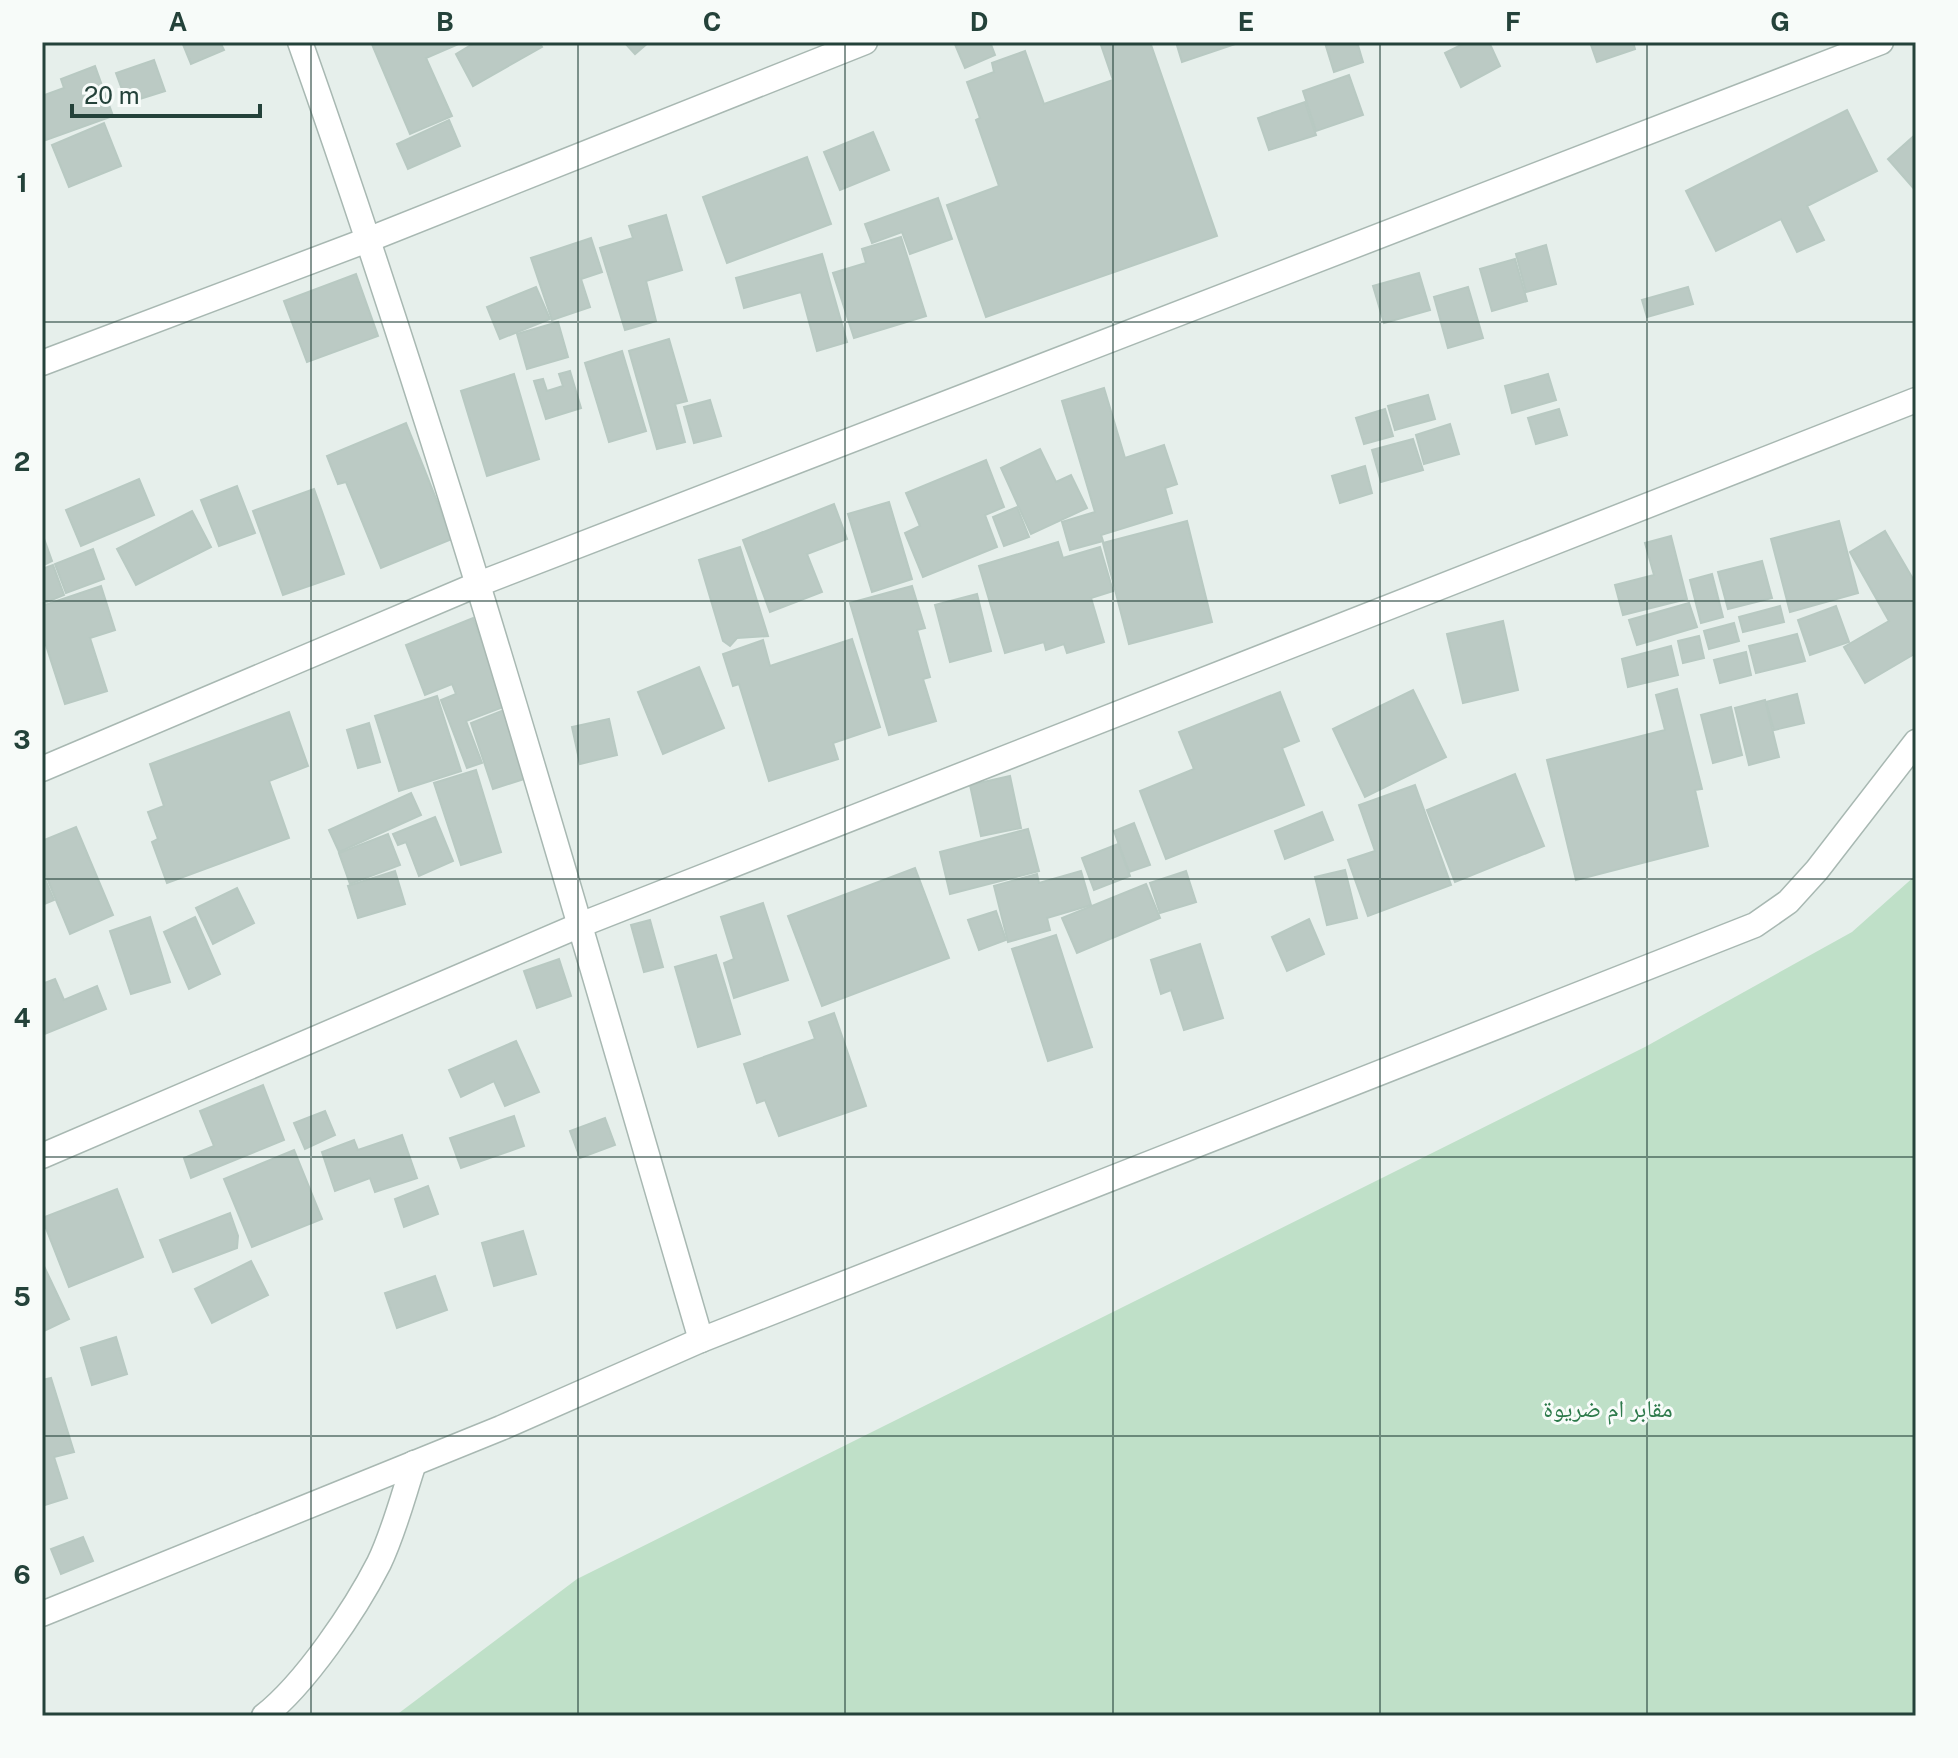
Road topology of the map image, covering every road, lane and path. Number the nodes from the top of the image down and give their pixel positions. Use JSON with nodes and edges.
{"nodes":[{"id":1,"x":300,"y":42,"type":"edge"},
{"id":2,"x":865,"y":42,"type":"edge"},
{"id":3,"x":1881,"y":42,"type":"edge"},
{"id":4,"x":370,"y":239,"type":"junction"},
{"id":5,"x":42,"y":363,"type":"edge"},
{"id":6,"x":1916,"y":400,"type":"edge"},
{"id":7,"x":476,"y":585,"type":"junction"},
{"id":8,"x":1916,"y":742,"type":"edge"},
{"id":9,"x":42,"y":769,"type":"edge"},
{"id":10,"x":580,"y":925,"type":"junction"},
{"id":11,"x":42,"y":1156,"type":"edge"},
{"id":12,"x":701,"y":1340,"type":"junction"},
{"id":13,"x":414,"y":1463,"type":"junction"},
{"id":14,"x":42,"y":1614,"type":"edge"},
{"id":15,"x":264,"y":1716,"type":"edge"}],
"edges":[{"from":1,"to":4,"type":"street"},
{"from":2,"to":4,"type":"street"},
{"from":3,"to":7,"type":"street"},
{"from":4,"to":5,"type":"street"},
{"from":4,"to":7,"type":"street"},
{"from":6,"to":10,"type":"street"},
{"from":7,"to":9,"type":"street"},
{"from":7,"to":10,"type":"street"},
{"from":8,"to":12,"type":"street"},
{"from":10,"to":11,"type":"street"},
{"from":10,"to":12,"type":"street"},
{"from":12,"to":13,"type":"street"},
{"from":13,"to":14,"type":"street"},
{"from":13,"to":15,"type":"street"}]}
